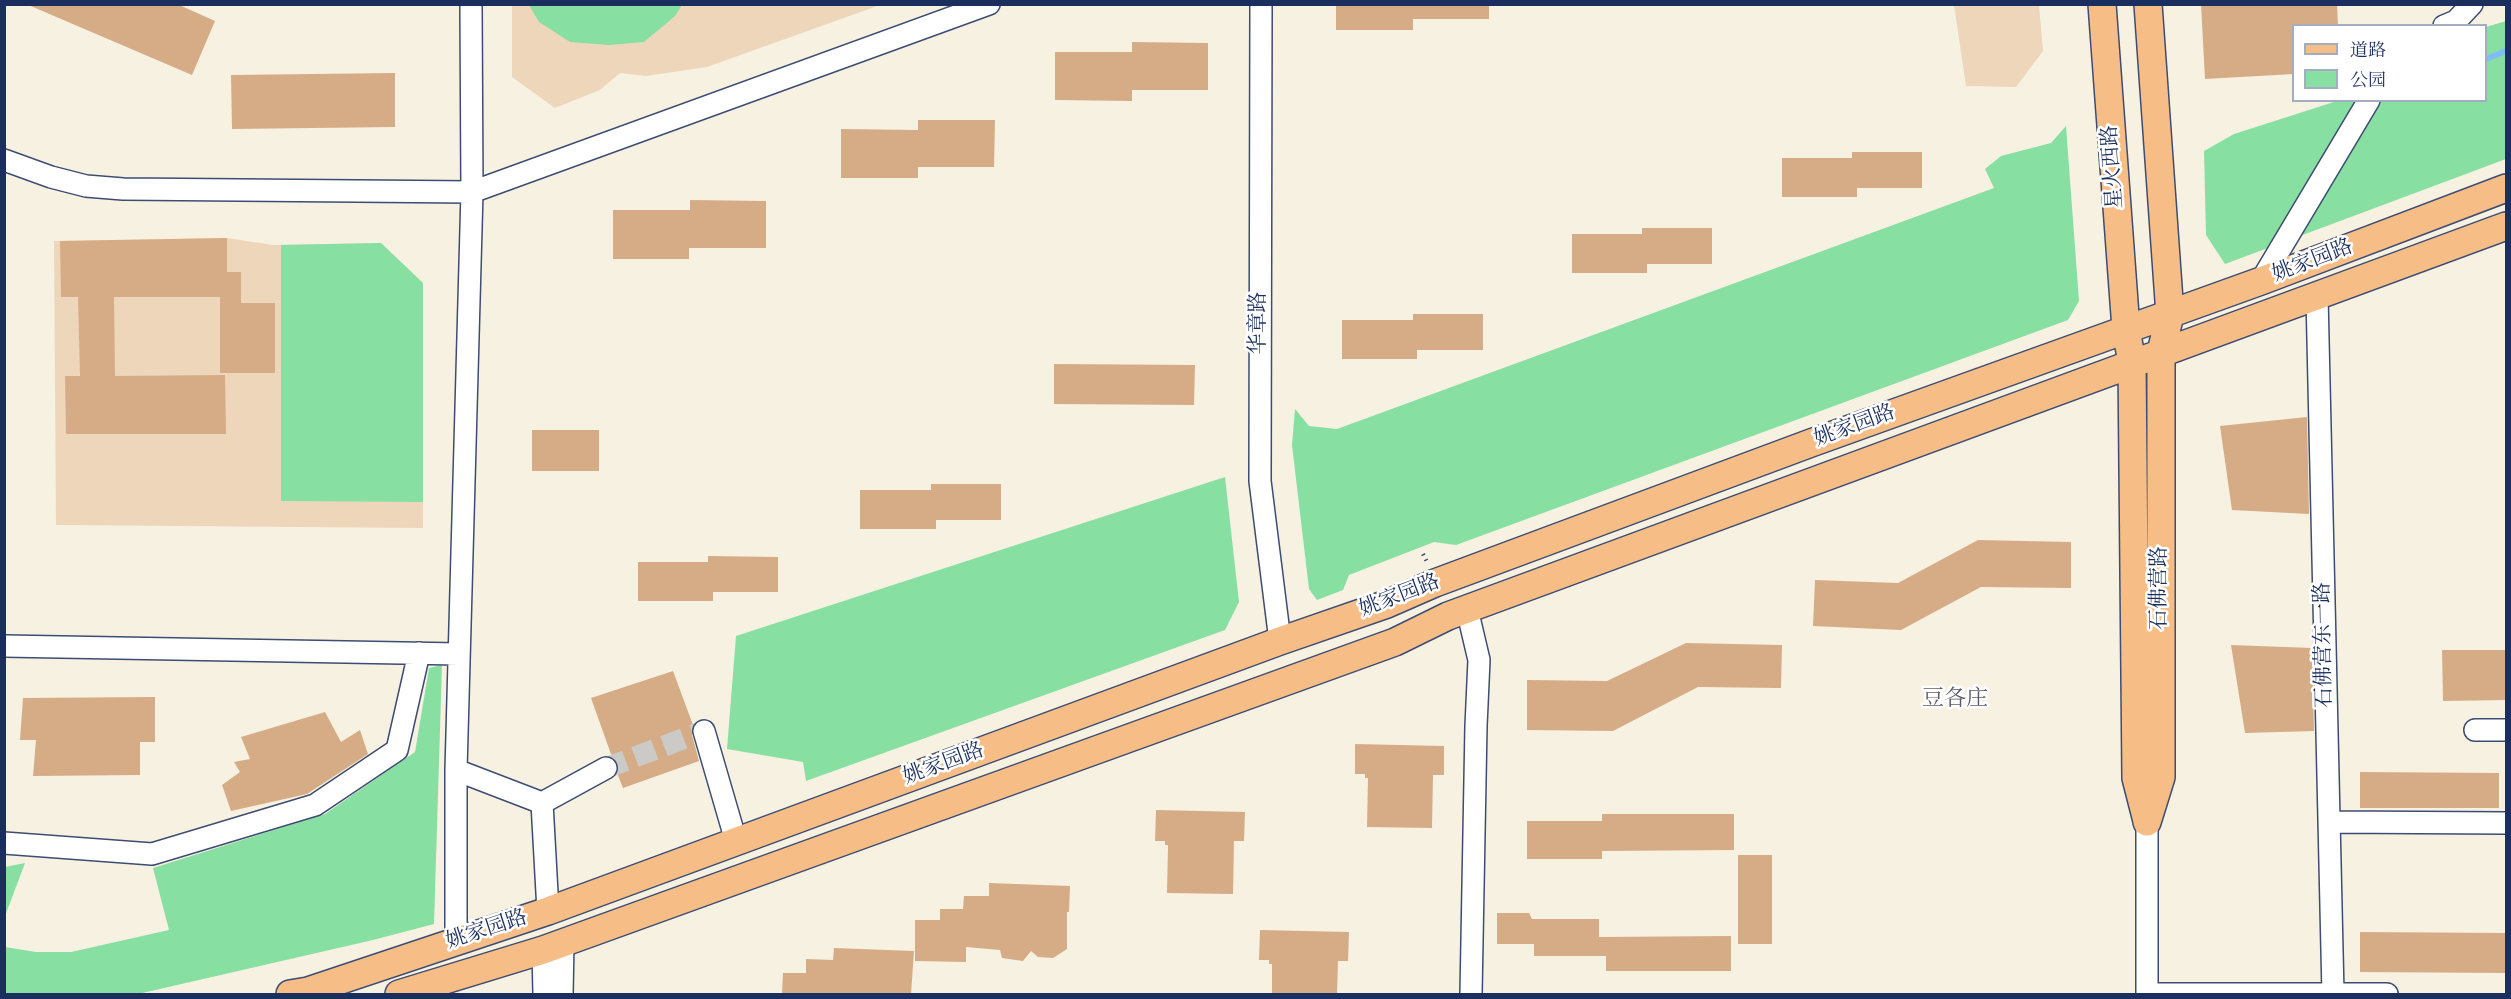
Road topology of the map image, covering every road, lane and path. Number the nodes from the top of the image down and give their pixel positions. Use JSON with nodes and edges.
{"nodes":[{"id":1,"x":471,"y":4,"type":"edge"},
{"id":2,"x":989,"y":4,"type":"edge"},
{"id":3,"x":1261,"y":4,"type":"edge"},
{"id":4,"x":2102,"y":4,"type":"edge"},
{"id":5,"x":2148,"y":4,"type":"edge"},
{"id":6,"x":2472,"y":4,"type":"edge"},
{"id":7,"x":2449,"y":24,"type":"edge"},
{"id":8,"x":2368,"y":102,"type":"edge"},
{"id":9,"x":4,"y":160,"type":"edge"},
{"id":10,"x":2506,"y":188,"type":"edge"},
{"id":11,"x":472,"y":192,"type":"junction"},
{"id":12,"x":2506,"y":226,"type":"edge"},
{"id":13,"x":2262,"y":281,"type":"junction"},
{"id":14,"x":2317,"y":296,"type":"junction"},
{"id":15,"x":2170,"y":315,"type":"junction"},
{"id":16,"x":2126,"y":329,"type":"junction"},
{"id":17,"x":2161,"y":352,"type":"junction"},
{"id":18,"x":2132,"y":363,"type":"junction"},
{"id":19,"x":1467,"y":609,"type":"junction"},
{"id":20,"x":1280,"y":641,"type":"junction"},
{"id":21,"x":4,"y":646,"type":"edge"},
{"id":22,"x":419,"y":653,"type":"junction"},
{"id":23,"x":459,"y":654,"type":"junction"},
{"id":24,"x":2475,"y":730,"type":"dead end"},
{"id":25,"x":2506,"y":730,"type":"edge"},
{"id":26,"x":704,"y":732,"type":"dead end"},
{"id":27,"x":606,"y":768,"type":"tunnel mouth"},
{"id":28,"x":456,"y":770,"type":"junction"},
{"id":29,"x":542,"y":803,"type":"junction"},
{"id":30,"x":2147,"y":822,"type":"junction"},
{"id":31,"x":2329,"y":822,"type":"junction"},
{"id":32,"x":2506,"y":823,"type":"edge"},
{"id":33,"x":736,"y":841,"type":"junction"},
{"id":34,"x":4,"y":843,"type":"edge"},
{"id":35,"x":548,"y":911,"type":"junction"},
{"id":36,"x":456,"y":941,"type":"junction"},
{"id":37,"x":553,"y":946,"type":"junction"},
{"id":38,"x":290,"y":994,"type":"edge"},
{"id":39,"x":399,"y":994,"type":"edge"},
{"id":40,"x":544,"y":994,"type":"edge"},
{"id":41,"x":562,"y":994,"type":"edge"},
{"id":42,"x":1472,"y":994,"type":"edge"},
{"id":43,"x":2147,"y":994,"type":"edge"},
{"id":44,"x":2333,"y":994,"type":"edge"},
{"id":45,"x":2387,"y":994,"type":"edge"}],
"edges":[{"from":1,"to":11,"type":"street"},
{"from":2,"to":11,"type":"street"},
{"from":3,"to":20,"type":"street","name":"华章路"},
{"from":4,"to":16,"type":"main road","name":"星火西路"},
{"from":5,"to":15,"type":"main road"},
{"from":6,"to":7,"type":"street"},
{"from":8,"to":13,"type":"street"},
{"from":9,"to":11,"type":"street"},
{"from":10,"to":13,"type":"main road","name":"姚家园路"},
{"from":11,"to":23,"type":"street"},
{"from":12,"to":14,"type":"main road","name":"姚家园路"},
{"from":13,"to":15,"type":"main road","name":"姚家园路"},
{"from":14,"to":17,"type":"main road","name":"姚家园路"},
{"from":14,"to":31,"type":"street","name":"石佛营东一路"},
{"from":15,"to":16,"type":"main road","name":"姚家园路"},
{"from":15,"to":17,"type":"main road","name":"石佛营路"},
{"from":16,"to":18,"type":"main road","name":"星火西路"},
{"from":16,"to":20,"type":"main road","name":"姚家园路"},
{"from":17,"to":18,"type":"main road","name":"姚家园路"},
{"from":17,"to":30,"type":"main road","name":"石佛营路"},
{"from":18,"to":19,"type":"main road","name":"姚家园路"},
{"from":18,"to":30,"type":"main road","name":"石佛营路"},
{"from":19,"to":37,"type":"main road","name":"姚家园路"},
{"from":19,"to":42,"type":"street"},
{"from":20,"to":33,"type":"main road","name":"姚家园路"},
{"from":21,"to":22,"type":"street"},
{"from":22,"to":23,"type":"street"},
{"from":22,"to":34,"type":"street"},
{"from":23,"to":28,"type":"street"},
{"from":24,"to":25,"type":"street"},
{"from":26,"to":33,"type":"street"},
{"from":27,"to":29,"type":"street"},
{"from":28,"to":29,"type":"street"},
{"from":28,"to":36,"type":"street"},
{"from":29,"to":35,"type":"street"},
{"from":30,"to":43,"type":"street","name":"石佛营路"},
{"from":31,"to":32,"type":"street"},
{"from":31,"to":44,"type":"street","name":"石佛营东一路"},
{"from":33,"to":35,"type":"main road","name":"姚家园路"},
{"from":35,"to":36,"type":"main road","name":"姚家园路"},
{"from":36,"to":38,"type":"main road","name":"姚家园路"},
{"from":37,"to":39,"type":"main road","name":"姚家园路"},
{"from":37,"to":40,"type":"street"},
{"from":37,"to":41,"type":"street"},
{"from":43,"to":44,"type":"street"},
{"from":44,"to":45,"type":"street"}]}
